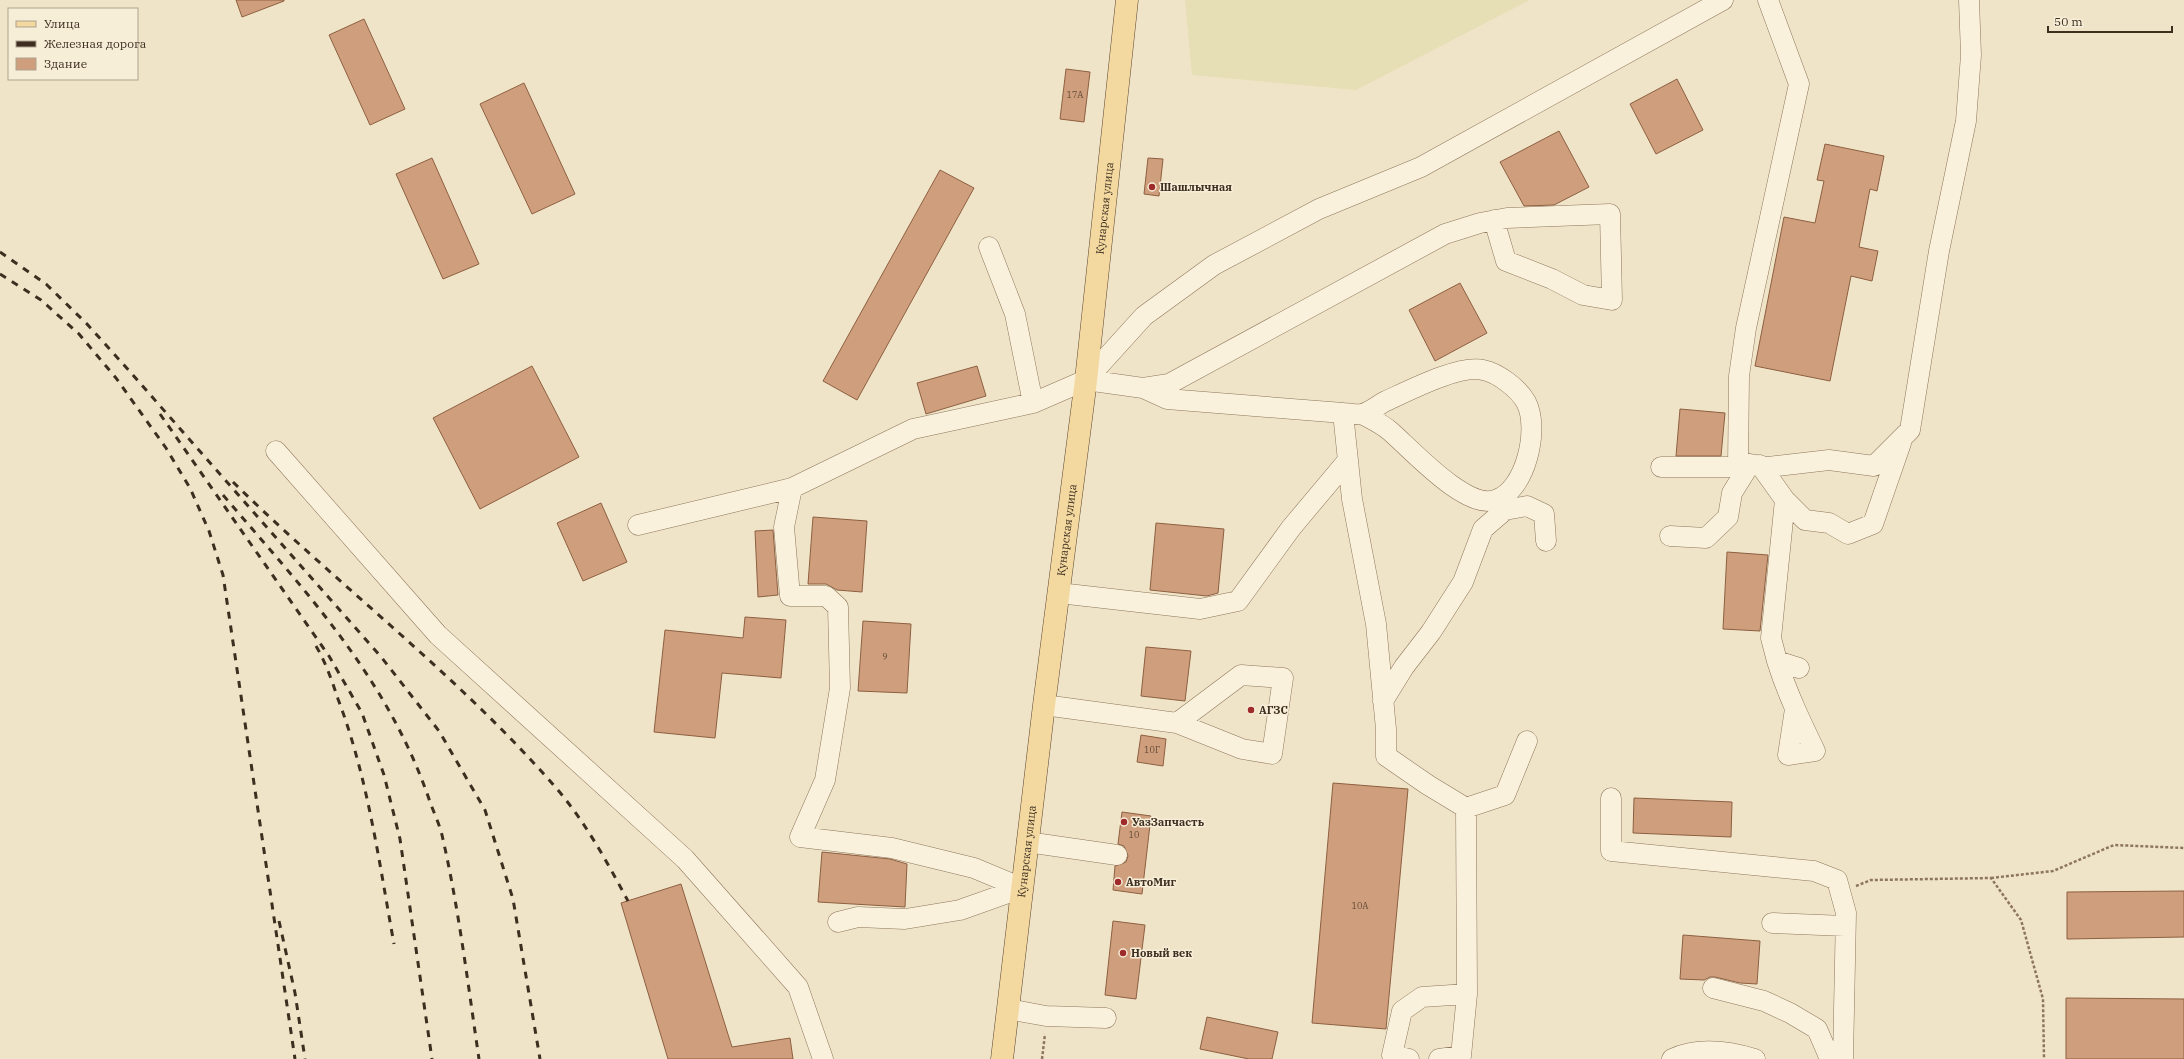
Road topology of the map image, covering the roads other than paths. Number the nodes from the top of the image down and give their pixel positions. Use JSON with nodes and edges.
{"nodes":[{"id":1,"x":1128,"y":0,"type":"edge"},
{"id":2,"x":1723,"y":0,"type":"edge"},
{"id":3,"x":1768,"y":0,"type":"edge"},
{"id":4,"x":1969,"y":0,"type":"edge"},
{"id":5,"x":1494,"y":220,"type":"junction"},
{"id":6,"x":989,"y":247,"type":"dead end"},
{"id":7,"x":1086,"y":380,"type":"junction"},
{"id":8,"x":1143,"y":388,"type":"junction"},
{"id":9,"x":1033,"y":403,"type":"junction"},
{"id":10,"x":1352,"y":413,"type":"junction"},
{"id":11,"x":1904,"y":437,"type":"junction"},
{"id":12,"x":276,"y":451,"type":"dead end"},
{"id":13,"x":1348,"y":460,"type":"junction"},
{"id":14,"x":1749,"y":466,"type":"junction"},
{"id":15,"x":1662,"y":468,"type":"dead end"},
{"id":16,"x":792,"y":488,"type":"junction"},
{"id":17,"x":1785,"y":500,"type":"junction"},
{"id":18,"x":1492,"y":504,"type":"junction"},
{"id":19,"x":638,"y":525,"type":"dead end"},
{"id":20,"x":1670,"y":536,"type":"dead end"},
{"id":21,"x":1546,"y":541,"type":"dead end"},
{"id":22,"x":1059,"y":593,"type":"junction"},
{"id":23,"x":1777,"y":661,"type":"junction"},
{"id":24,"x":1799,"y":668,"type":"dead end"},
{"id":25,"x":1383,"y":701,"type":"junction"},
{"id":26,"x":1044,"y":704,"type":"junction"},
{"id":27,"x":1795,"y":709,"type":"dead end"},
{"id":28,"x":1177,"y":723,"type":"junction"},
{"id":29,"x":1527,"y":741,"type":"dead end"},
{"id":30,"x":1611,"y":798,"type":"dead end"},
{"id":31,"x":1466,"y":808,"type":"junction"},
{"id":32,"x":1027,"y":842,"type":"junction"},
{"id":33,"x":1117,"y":854,"type":"dead end"},
{"id":34,"x":1022,"y":888,"type":"junction"},
{"id":35,"x":838,"y":922,"type":"dead end"},
{"id":36,"x":1772,"y":923,"type":"dead end"},
{"id":37,"x":1845,"y":926,"type":"junction"},
{"id":38,"x":1713,"y":988,"type":"dead end"},
{"id":39,"x":1467,"y":994,"type":"junction"},
{"id":40,"x":1008,"y":1009,"type":"junction"},
{"id":41,"x":1106,"y":1018,"type":"dead end"},
{"id":42,"x":1445,"y":1058,"type":"edge"},
{"id":43,"x":824,"y":1059,"type":"edge"},
{"id":44,"x":1002,"y":1059,"type":"edge"},
{"id":45,"x":1409,"y":1059,"type":"edge"},
{"id":46,"x":1672,"y":1059,"type":"edge"},
{"id":47,"x":1755,"y":1059,"type":"edge"},
{"id":48,"x":1830,"y":1059,"type":"edge"},
{"id":49,"x":1843,"y":1059,"type":"edge"}],
"edges":[{"from":1,"to":7,"type":"main road","name":"Кунарская улица"},
{"from":2,"to":7,"type":"street"},
{"from":3,"to":14,"type":"street"},
{"from":4,"to":11,"type":"street"},
{"from":5,"to":5,"type":"street"},
{"from":5,"to":8,"type":"street"},
{"from":6,"to":9,"type":"street"},
{"from":7,"to":8,"type":"street"},
{"from":7,"to":9,"type":"street"},
{"from":7,"to":22,"type":"main road","name":"Кунарская улица"},
{"from":8,"to":10,"type":"street"},
{"from":9,"to":16,"type":"street"},
{"from":10,"to":13,"type":"street"},
{"from":10,"to":18,"type":"street"},
{"from":10,"to":18,"type":"street"},
{"from":11,"to":14,"type":"street"},
{"from":11,"to":17,"type":"street"},
{"from":12,"to":43,"type":"street"},
{"from":13,"to":22,"type":"street"},
{"from":13,"to":25,"type":"street"},
{"from":14,"to":15,"type":"street"},
{"from":14,"to":17,"type":"street"},
{"from":14,"to":20,"type":"street"},
{"from":16,"to":19,"type":"street"},
{"from":16,"to":34,"type":"street"},
{"from":17,"to":23,"type":"street"},
{"from":18,"to":21,"type":"street"},
{"from":18,"to":25,"type":"street"},
{"from":22,"to":26,"type":"main road","name":"Кунарская улица"},
{"from":23,"to":24,"type":"street"},
{"from":23,"to":27,"type":"street"},
{"from":25,"to":31,"type":"street"},
{"from":26,"to":28,"type":"street"},
{"from":26,"to":32,"type":"main road","name":"Кунарская улица"},
{"from":28,"to":28,"type":"street"},
{"from":29,"to":31,"type":"street"},
{"from":30,"to":37,"type":"street"},
{"from":31,"to":39,"type":"street"},
{"from":32,"to":33,"type":"street"},
{"from":32,"to":34,"type":"main road","name":"Кунарская улица"},
{"from":34,"to":35,"type":"street"},
{"from":34,"to":40,"type":"main road","name":"Кунарская улица"},
{"from":36,"to":37,"type":"street"},
{"from":37,"to":49,"type":"street"},
{"from":38,"to":48,"type":"street"},
{"from":39,"to":42,"type":"street"},
{"from":39,"to":45,"type":"street"},
{"from":40,"to":41,"type":"street"},
{"from":40,"to":44,"type":"main road","name":"Кунарская улица"},
{"from":46,"to":47,"type":"street"}]}
